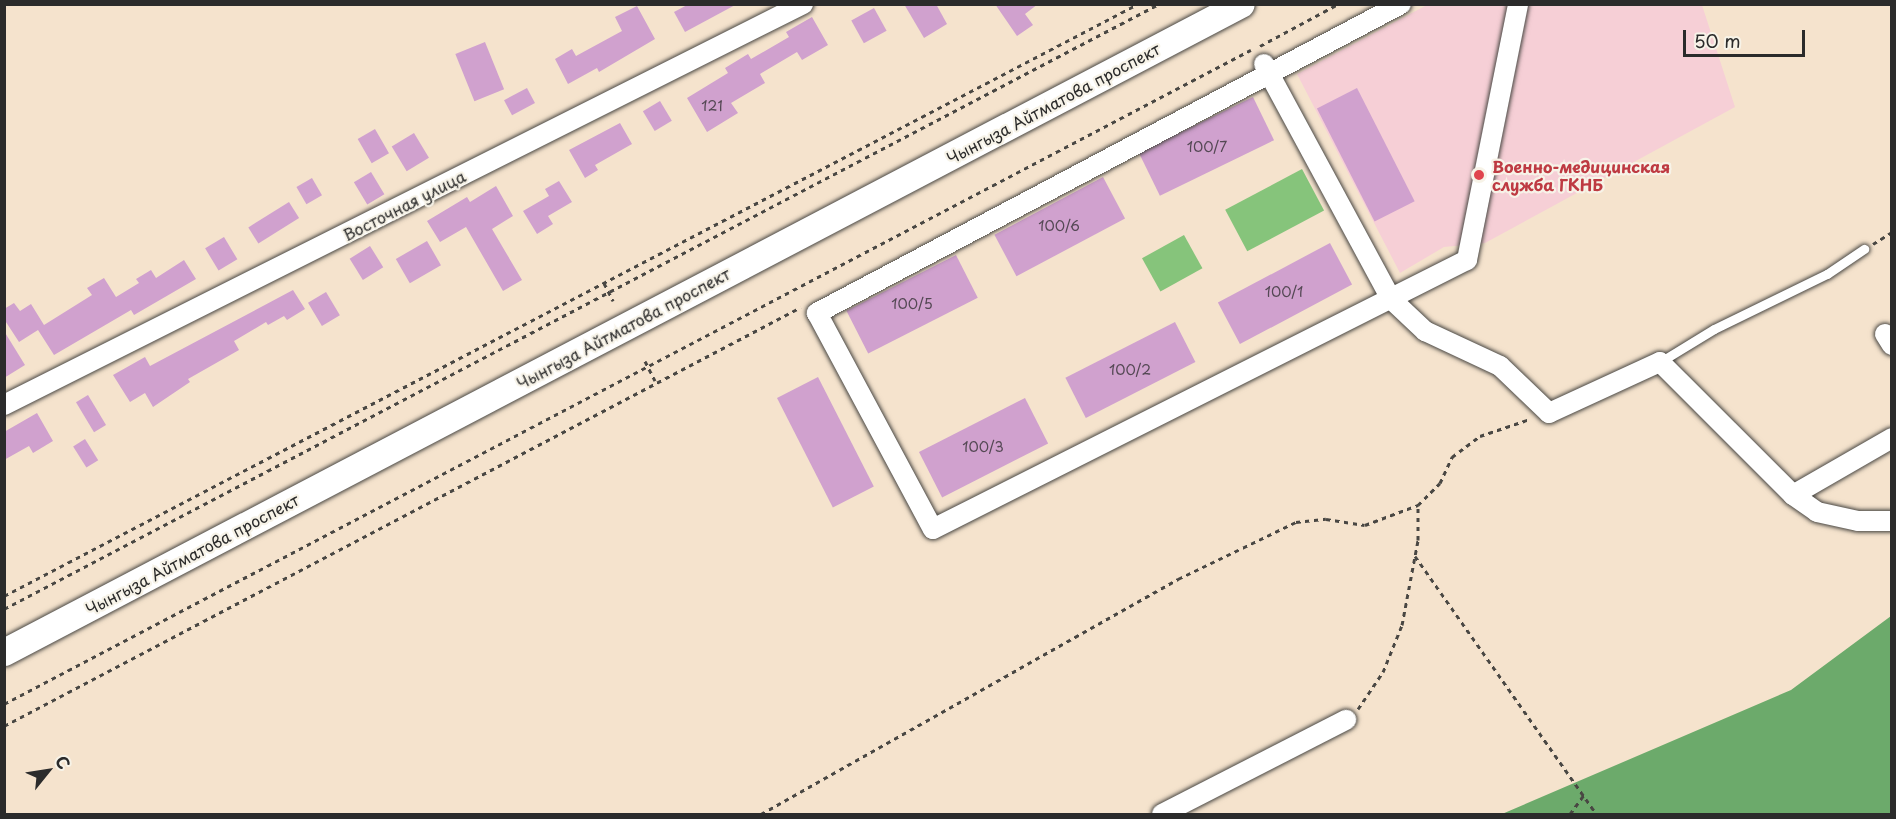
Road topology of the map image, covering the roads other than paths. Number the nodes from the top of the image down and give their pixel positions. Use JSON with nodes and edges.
{"nodes":[{"id":1,"x":803,"y":4,"type":"edge"},
{"id":2,"x":1241,"y":4,"type":"edge"},
{"id":3,"x":1401,"y":4,"type":"edge"},
{"id":4,"x":1518,"y":4,"type":"edge"},
{"id":5,"x":1267,"y":69,"type":"junction"},
{"id":6,"x":1864,"y":249,"type":"road end"},
{"id":7,"x":1391,"y":298,"type":"junction"},
{"id":8,"x":1660,"y":362,"type":"junction"},
{"id":9,"x":4,"y":405,"type":"edge"},
{"id":10,"x":1892,"y":438,"type":"edge"},
{"id":11,"x":1793,"y":495,"type":"junction"},
{"id":12,"x":1892,"y":521,"type":"edge"},
{"id":13,"x":4,"y":652,"type":"edge"},
{"id":14,"x":1346,"y":720,"type":"road end"},
{"id":15,"x":1162,"y":814,"type":"edge"}],
"edges":[{"from":1,"to":9,"type":"street","name":"Восточная улица"},
{"from":2,"to":13,"type":"main road","name":"Чынгыза Айтматова проспект"},
{"from":3,"to":5,"type":"street"},
{"from":4,"to":7,"type":"street"},
{"from":5,"to":7,"type":"street"},
{"from":5,"to":7,"type":"street"},
{"from":6,"to":8,"type":"lane"},
{"from":7,"to":8,"type":"street"},
{"from":8,"to":11,"type":"street"},
{"from":10,"to":11,"type":"street"},
{"from":11,"to":12,"type":"street"},
{"from":14,"to":15,"type":"street"}]}
